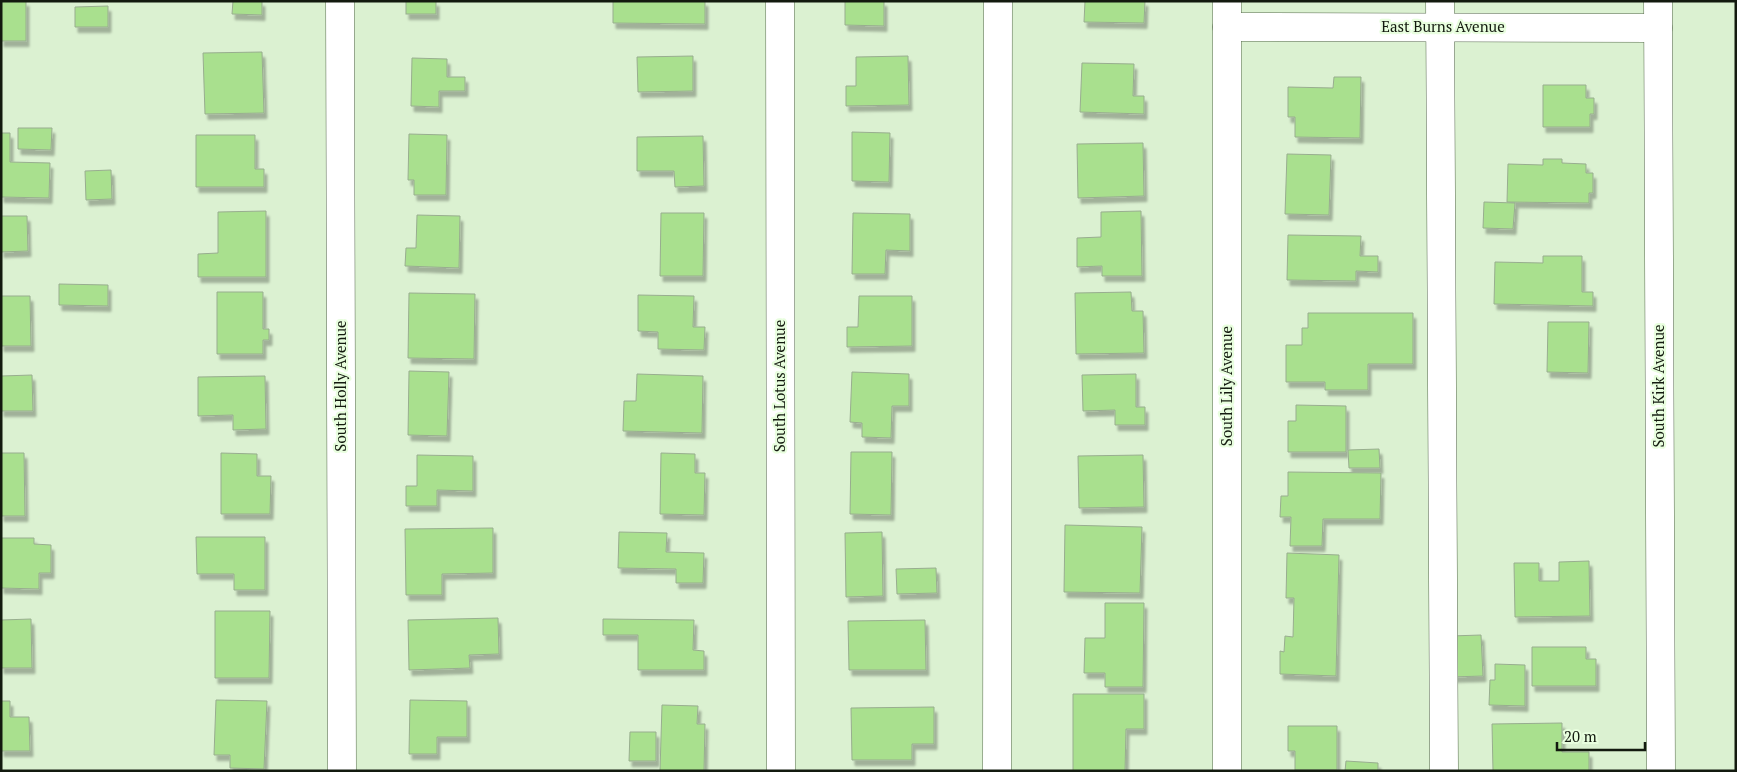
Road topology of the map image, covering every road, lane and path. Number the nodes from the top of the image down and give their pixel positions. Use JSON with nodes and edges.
{"nodes":[{"id":1,"x":340,"y":1,"type":"edge"},
{"id":2,"x":780,"y":1,"type":"edge"},
{"id":3,"x":998,"y":1,"type":"edge"},
{"id":4,"x":1227,"y":14,"type":"edge"},
{"id":5,"x":1440,"y":14,"type":"edge"},
{"id":6,"x":1658,"y":14,"type":"edge"},
{"id":7,"x":342,"y":771,"type":"edge"},
{"id":8,"x":780,"y":771,"type":"edge"},
{"id":9,"x":997,"y":771,"type":"edge"},
{"id":10,"x":1227,"y":771,"type":"edge"},
{"id":11,"x":1444,"y":771,"type":"edge"},
{"id":12,"x":1661,"y":771,"type":"edge"}],
"edges":[{"from":1,"to":7,"type":"street","name":"South Holly Avenue"},
{"from":2,"to":8,"type":"street","name":"South Lotus Avenue"},
{"from":3,"to":9,"type":"street"},
{"from":4,"to":5,"type":"street","name":"East Burns Avenue"},
{"from":4,"to":10,"type":"street","name":"South Lily Avenue"},
{"from":5,"to":6,"type":"street","name":"East Burns Avenue"},
{"from":5,"to":11,"type":"street"},
{"from":6,"to":12,"type":"street","name":"South Kirk Avenue"}]}
